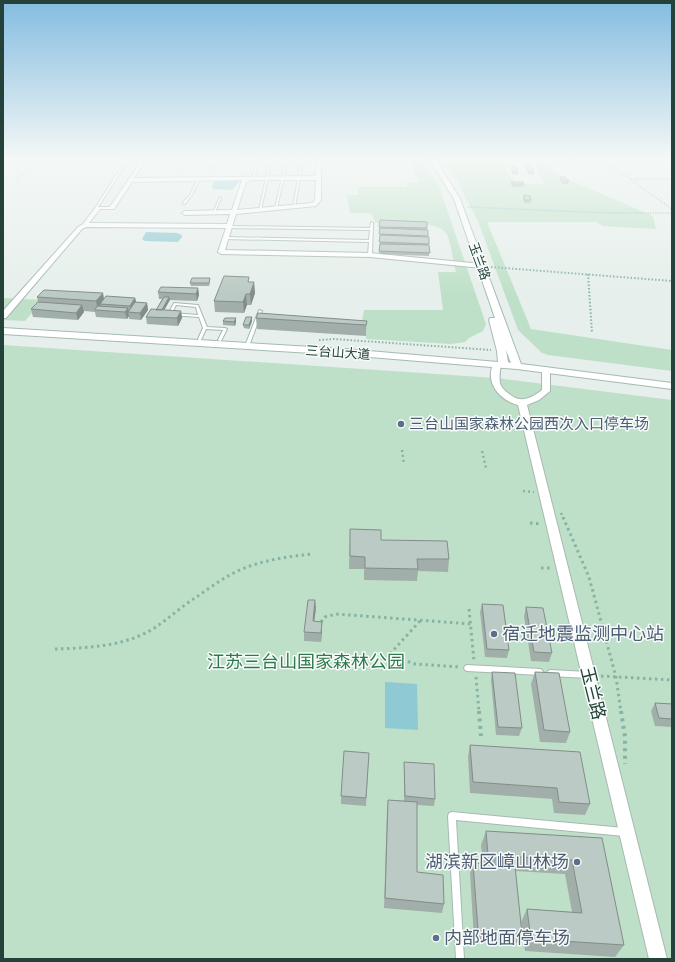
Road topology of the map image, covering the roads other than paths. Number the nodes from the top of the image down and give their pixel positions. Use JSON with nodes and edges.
{"nodes":[{"id":1,"x":98,"y":205,"type":"edge"},
{"id":2,"x":114,"y":205,"type":"edge"},
{"id":3,"x":217,"y":205,"type":"edge"},
{"id":4,"x":236,"y":205,"type":"edge"},
{"id":5,"x":261,"y":205,"type":"edge"},
{"id":6,"x":277,"y":205,"type":"edge"},
{"id":7,"x":306,"y":205,"type":"edge"},
{"id":8,"x":454,"y":205,"type":"edge"},
{"id":9,"x":459,"y":205,"type":"edge"},
{"id":10,"x":294,"y":207,"type":"joint"},
{"id":11,"x":98,"y":208,"type":"junction"},
{"id":12,"x":112,"y":208,"type":"joint"},
{"id":13,"x":276,"y":208,"type":"junction"},
{"id":14,"x":260,"y":210,"type":"junction"},
{"id":15,"x":214,"y":212,"type":"junction"},
{"id":16,"x":233,"y":212,"type":"junction"},
{"id":17,"x":185,"y":213,"type":"dead end"},
{"id":18,"x":372,"y":223,"type":"dead end"},
{"id":19,"x":85,"y":225,"type":"junction"},
{"id":20,"x":229,"y":226,"type":"junction"},
{"id":21,"x":372,"y":229,"type":"junction"},
{"id":22,"x":225,"y":238,"type":"junction"},
{"id":23,"x":371,"y":241,"type":"junction"},
{"id":24,"x":370,"y":255,"type":"junction"},
{"id":25,"x":479,"y":266,"type":"junction"},
{"id":26,"x":260,"y":311,"type":"dead end"},
{"id":27,"x":3,"y":316,"type":"edge"},
{"id":28,"x":201,"y":316,"type":"junction"},
{"id":29,"x":3,"y":326,"type":"edge"},
{"id":30,"x":205,"y":328,"type":"junction"},
{"id":31,"x":3,"y":331,"type":"edge"},
{"id":32,"x":200,"y":339,"type":"junction"},
{"id":33,"x":220,"y":340,"type":"junction"},
{"id":34,"x":248,"y":344,"type":"junction"},
{"id":35,"x":501,"y":362,"type":"junction"},
{"id":36,"x":516,"y":363,"type":"junction"},
{"id":37,"x":546,"y":369,"type":"junction"},
{"id":38,"x":672,"y":379,"type":"edge"},
{"id":39,"x":672,"y":386,"type":"edge"},
{"id":40,"x":522,"y":403,"type":"junction"},
{"id":41,"x":467,"y":668,"type":"road end"},
{"id":42,"x":589,"y":675,"type":"junction"},
{"id":43,"x":627,"y":832,"type":"junction"},
{"id":44,"x":460,"y":959,"type":"edge"},
{"id":45,"x":658,"y":959,"type":"edge"}],
"edges":[{"from":1,"to":11,"type":"lane"},
{"from":2,"to":12,"type":"street"},
{"from":3,"to":15,"type":"lane"},
{"from":4,"to":16,"type":"street"},
{"from":5,"to":14,"type":"lane"},
{"from":6,"to":13,"type":"lane"},
{"from":7,"to":10,"type":"street"},
{"from":8,"to":25,"type":"street","name":"玉兰路"},
{"from":9,"to":25,"type":"street","name":"玉兰路"},
{"from":10,"to":13,"type":"street"},
{"from":11,"to":12,"type":"lane"},
{"from":11,"to":19,"type":"street"},
{"from":13,"to":14,"type":"street"},
{"from":14,"to":16,"type":"street"},
{"from":15,"to":16,"type":"street"},
{"from":15,"to":17,"type":"street"},
{"from":16,"to":20,"type":"street"},
{"from":18,"to":21,"type":"lane"},
{"from":19,"to":20,"type":"street"},
{"from":19,"to":27,"type":"street"},
{"from":20,"to":21,"type":"lane"},
{"from":20,"to":22,"type":"street"},
{"from":21,"to":23,"type":"lane"},
{"from":22,"to":23,"type":"lane"},
{"from":22,"to":24,"type":"street"},
{"from":23,"to":24,"type":"lane"},
{"from":24,"to":25,"type":"street"},
{"from":25,"to":35,"type":"street","name":"玉兰路"},
{"from":25,"to":36,"type":"street","name":"玉兰路"},
{"from":26,"to":34,"type":"lane"},
{"from":28,"to":28,"type":"lane"},
{"from":28,"to":30,"type":"lane"},
{"from":29,"to":32,"type":"street","name":"三台山大道"},
{"from":30,"to":32,"type":"lane"},
{"from":30,"to":33,"type":"lane"},
{"from":31,"to":34,"type":"street","name":"三台山大道"},
{"from":32,"to":33,"type":"street","name":"三台山大道"},
{"from":33,"to":34,"type":"street","name":"三台山大道"},
{"from":34,"to":35,"type":"street","name":"三台山大道"},
{"from":35,"to":36,"type":"street","name":"三台山大道"},
{"from":35,"to":40,"type":"street","name":"玉兰路"},
{"from":36,"to":37,"type":"street","name":"三台山大道"},
{"from":36,"to":38,"type":"street","name":"三台山大道"},
{"from":37,"to":39,"type":"street","name":"三台山大道"},
{"from":37,"to":40,"type":"street"},
{"from":40,"to":42,"type":"street","name":"玉兰路"},
{"from":41,"to":42,"type":"lane"},
{"from":42,"to":43,"type":"street","name":"玉兰路"},
{"from":43,"to":44,"type":"lane"},
{"from":43,"to":45,"type":"street","name":"玉兰路"}]}
